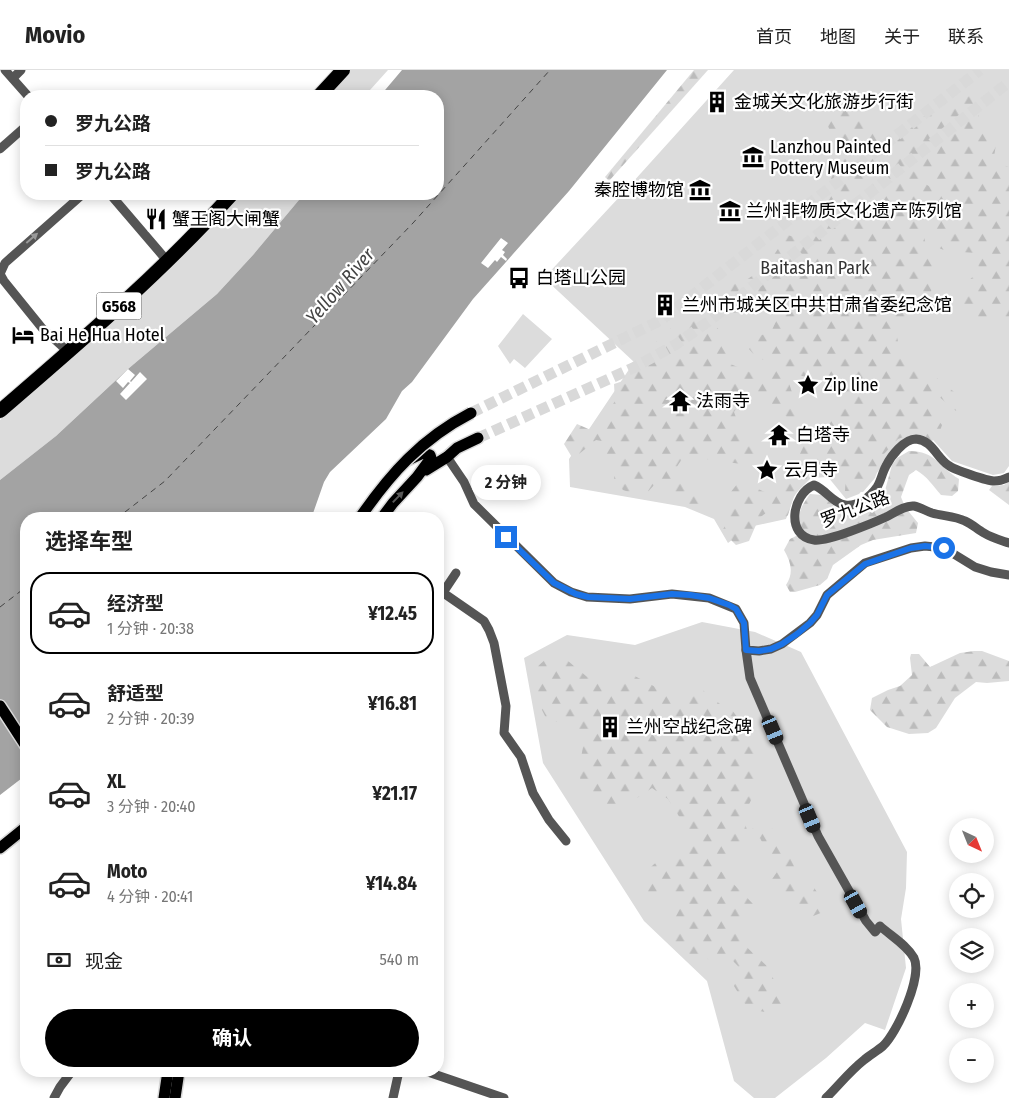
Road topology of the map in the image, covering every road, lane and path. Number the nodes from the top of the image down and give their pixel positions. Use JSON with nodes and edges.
{"nodes":[{"id":1,"x":6,"y":70,"type":"edge"},
{"id":2,"x":21,"y":70,"type":"edge"},
{"id":3,"x":334,"y":70,"type":"edge"},
{"id":4,"x":343,"y":70,"type":"edge"},
{"id":5,"x":12,"y":78,"type":"junction"},
{"id":6,"x":23,"y":90,"type":"edge"},
{"id":7,"x":317,"y":90,"type":"edge"},
{"id":8,"x":325,"y":90,"type":"edge"},
{"id":9,"x":20,"y":131,"type":"edge"},
{"id":10,"x":0,"y":149,"type":"edge"},
{"id":11,"x":76,"y":200,"type":"edge"},
{"id":12,"x":115,"y":200,"type":"edge"},
{"id":13,"x":218,"y":200,"type":"edge"},
{"id":14,"x":226,"y":200,"type":"edge"},
{"id":15,"x":163,"y":256,"type":"junction"},
{"id":16,"x":0,"y":274,"type":"edge"},
{"id":17,"x":64,"y":348,"type":"junction"},
{"id":18,"x":0,"y":404,"type":"edge"},
{"id":19,"x":0,"y":411,"type":"edge"},
{"id":20,"x":471,"y":413,"type":"tunnel mouth"},
{"id":21,"x":478,"y":438,"type":"tunnel mouth"},
{"id":22,"x":448,"y":457,"type":"junction"},
{"id":23,"x":418,"y":477,"type":"junction"},
{"id":24,"x":1009,"y":477,"type":"edge"},
{"id":25,"x":363,"y":512,"type":"edge"},
{"id":26,"x":363,"y":512,"type":"edge"},
{"id":27,"x":386,"y":512,"type":"edge"},
{"id":28,"x":1009,"y":542,"type":"edge"},
{"id":29,"x":456,"y":574,"type":"dead end"},
{"id":30,"x":1009,"y":575,"type":"edge"},
{"id":31,"x":444,"y":590,"type":"edge"},
{"id":32,"x":444,"y":598,"type":"edge"},
{"id":33,"x":746,"y":650,"type":"junction"},
{"id":34,"x":0,"y":706,"type":"edge"},
{"id":35,"x":20,"y":737,"type":"edge"},
{"id":36,"x":20,"y":832,"type":"edge"},
{"id":37,"x":20,"y":841,"type":"edge"},
{"id":38,"x":566,"y":841,"type":"dead end"},
{"id":39,"x":0,"y":848,"type":"edge"},
{"id":40,"x":0,"y":857,"type":"edge"},
{"id":41,"x":68,"y":1077,"type":"edge"},
{"id":42,"x":167,"y":1077,"type":"edge"},
{"id":43,"x":178,"y":1077,"type":"edge"},
{"id":44,"x":398,"y":1077,"type":"edge"},
{"id":45,"x":443,"y":1077,"type":"edge"},
{"id":46,"x":54,"y":1098,"type":"edge"},
{"id":47,"x":164,"y":1098,"type":"edge"},
{"id":48,"x":175,"y":1098,"type":"edge"},
{"id":49,"x":393,"y":1098,"type":"edge"},
{"id":50,"x":504,"y":1098,"type":"edge"},
{"id":51,"x":826,"y":1098,"type":"edge"}],
"edges":[{"from":1,"to":5,"type":"street"},
{"from":2,"to":5,"type":"street"},
{"from":3,"to":7,"type":"highway"},
{"from":4,"to":8,"type":"highway"},
{"from":5,"to":6,"type":"street"},
{"from":9,"to":10,"type":"street"},
{"from":16,"to":11,"type":"street","one_way":true},
{"from":12,"to":15,"type":"street"},
{"from":13,"to":15,"type":"highway","number":"G568"},
{"from":14,"to":19,"type":"highway","number":"G568"},
{"from":15,"to":17,"type":"highway","number":"G568"},
{"from":16,"to":17,"type":"street"},
{"from":17,"to":18,"type":"highway","number":"G568"},
{"from":20,"to":25,"type":"main road","bridge":true},
{"from":21,"to":22,"type":"main road"},
{"from":22,"to":23,"type":"main road"},
{"from":22,"to":33,"type":"street"},
{"from":23,"to":26,"type":"main road"},
{"from":27,"to":23,"type":"main road","one_way":true},
{"from":24,"to":28,"type":"street","name":"罗九公路"},
{"from":29,"to":31,"type":"street"},
{"from":30,"to":33,"type":"street"},
{"from":32,"to":38,"type":"street"},
{"from":33,"to":51,"type":"street"},
{"from":34,"to":35,"type":"main road"},
{"from":36,"to":39,"type":"main road"},
{"from":37,"to":40,"type":"main road"},
{"from":41,"to":46,"type":"street"},
{"from":42,"to":47,"type":"main road"},
{"from":43,"to":48,"type":"main road"},
{"from":44,"to":49,"type":"street"},
{"from":45,"to":50,"type":"street"}]}
